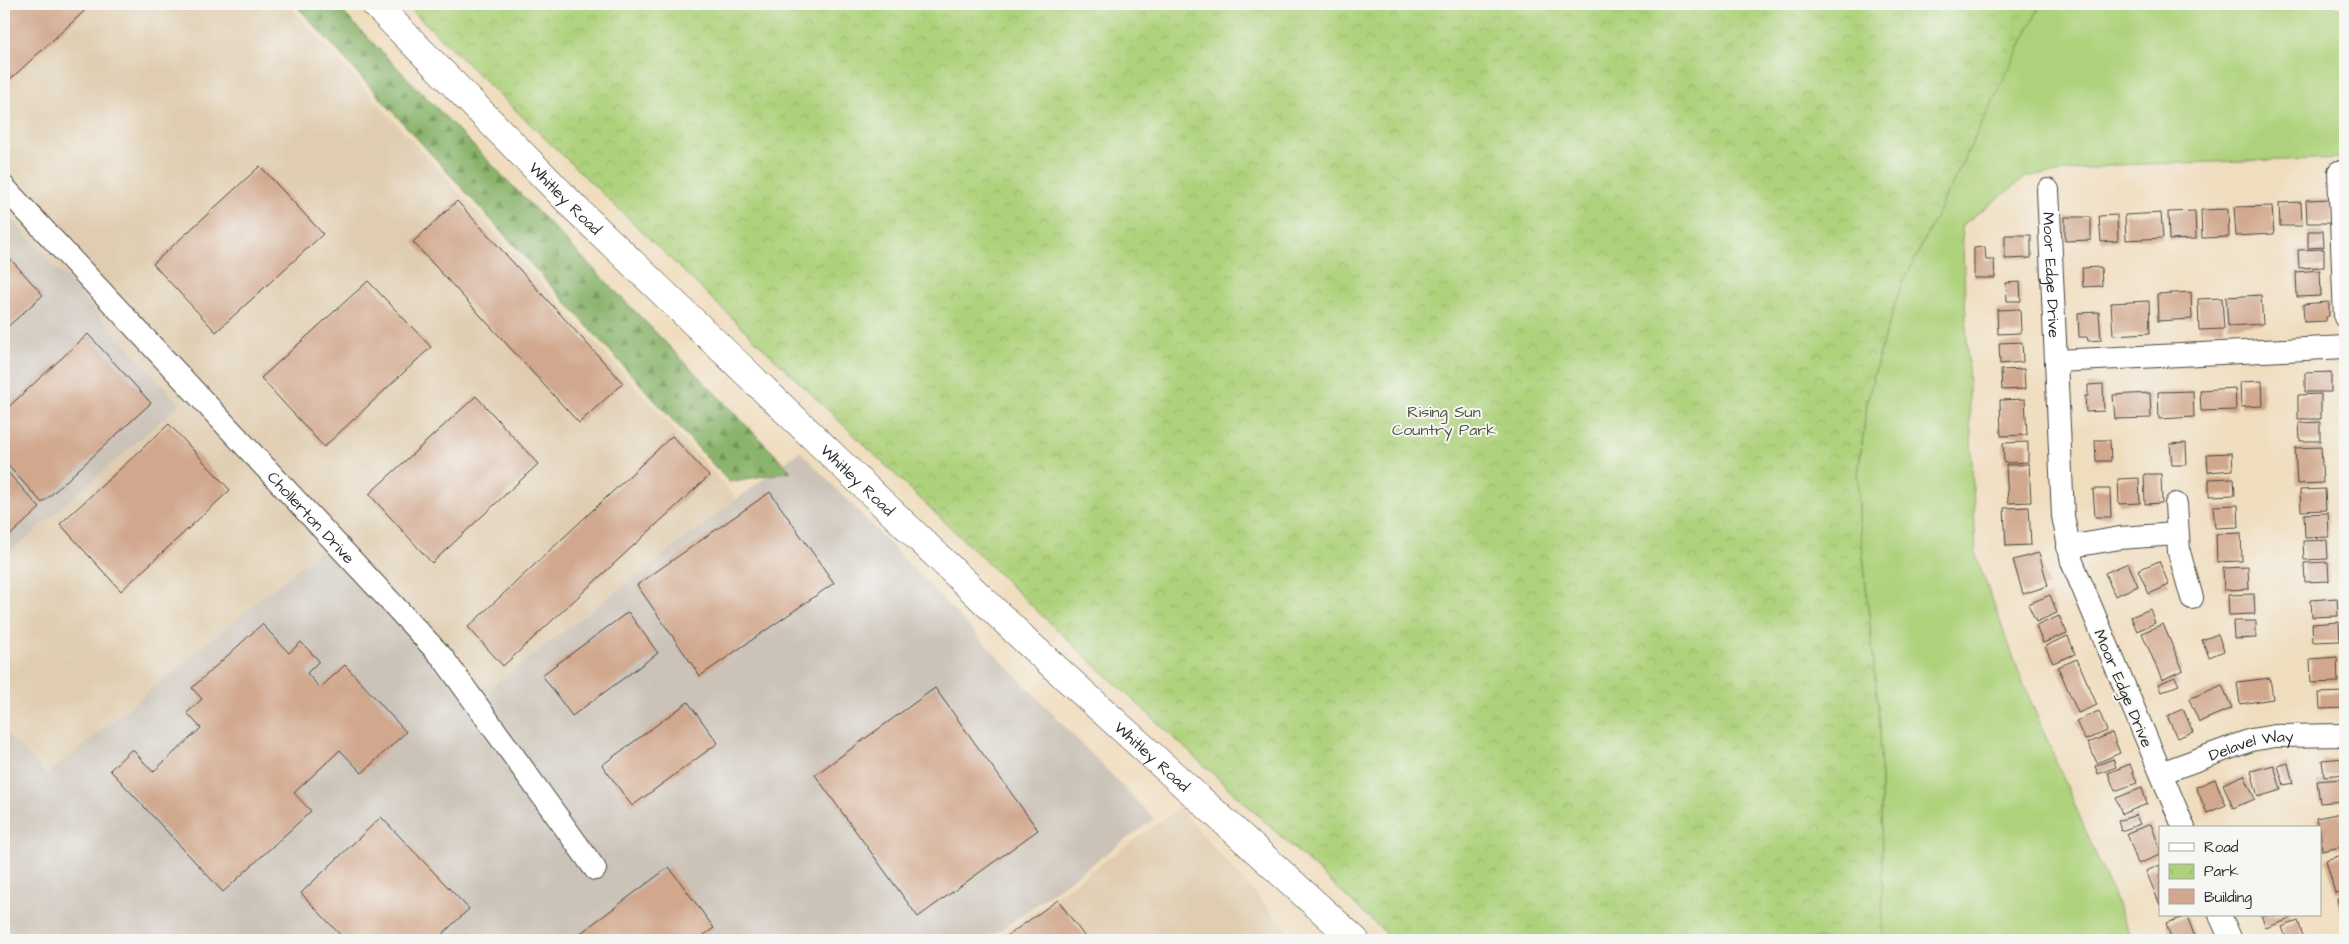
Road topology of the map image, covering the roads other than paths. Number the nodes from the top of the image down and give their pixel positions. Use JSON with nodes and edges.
{"nodes":[{"id":1,"x":374,"y":4,"type":"edge"},
{"id":2,"x":2336,"y":172,"type":"edge"},
{"id":3,"x":4,"y":186,"type":"edge"},
{"id":4,"x":2048,"y":190,"type":"dead end"},
{"id":5,"x":2345,"y":317,"type":"edge"},
{"id":6,"x":2345,"y":347,"type":"edge"},
{"id":7,"x":2056,"y":361,"type":"junction"},
{"id":8,"x":2176,"y":504,"type":"dead end"},
{"id":9,"x":2176,"y":534,"type":"junction"},
{"id":10,"x":2068,"y":547,"type":"junction"},
{"id":11,"x":2192,"y":598,"type":"dead end"},
{"id":12,"x":2345,"y":735,"type":"edge"},
{"id":13,"x":2161,"y":773,"type":"junction"},
{"id":14,"x":2183,"y":826,"type":"edge"},
{"id":15,"x":595,"y":869,"type":"dead end"},
{"id":16,"x":2220,"y":916,"type":"edge"},
{"id":17,"x":1354,"y":940,"type":"edge"},
{"id":18,"x":2231,"y":940,"type":"edge"}],
"edges":[{"from":1,"to":17,"type":"main road","name":"Whitley Road"},
{"from":2,"to":5,"type":"street"},
{"from":3,"to":15,"type":"street","name":"Chollerton Drive"},
{"from":4,"to":7,"type":"street","name":"Moor Edge Drive"},
{"from":6,"to":7,"type":"street","name":"Moor Edge Drive"},
{"from":7,"to":10,"type":"street","name":"Moor Edge Drive"},
{"from":8,"to":9,"type":"street"},
{"from":9,"to":10,"type":"street"},
{"from":9,"to":11,"type":"street"},
{"from":10,"to":13,"type":"street","name":"Moor Edge Drive"},
{"from":12,"to":13,"type":"street","name":"Delavel Way"},
{"from":13,"to":14,"type":"street","name":"Moor Edge Drive"},
{"from":16,"to":18,"type":"street"}]}
